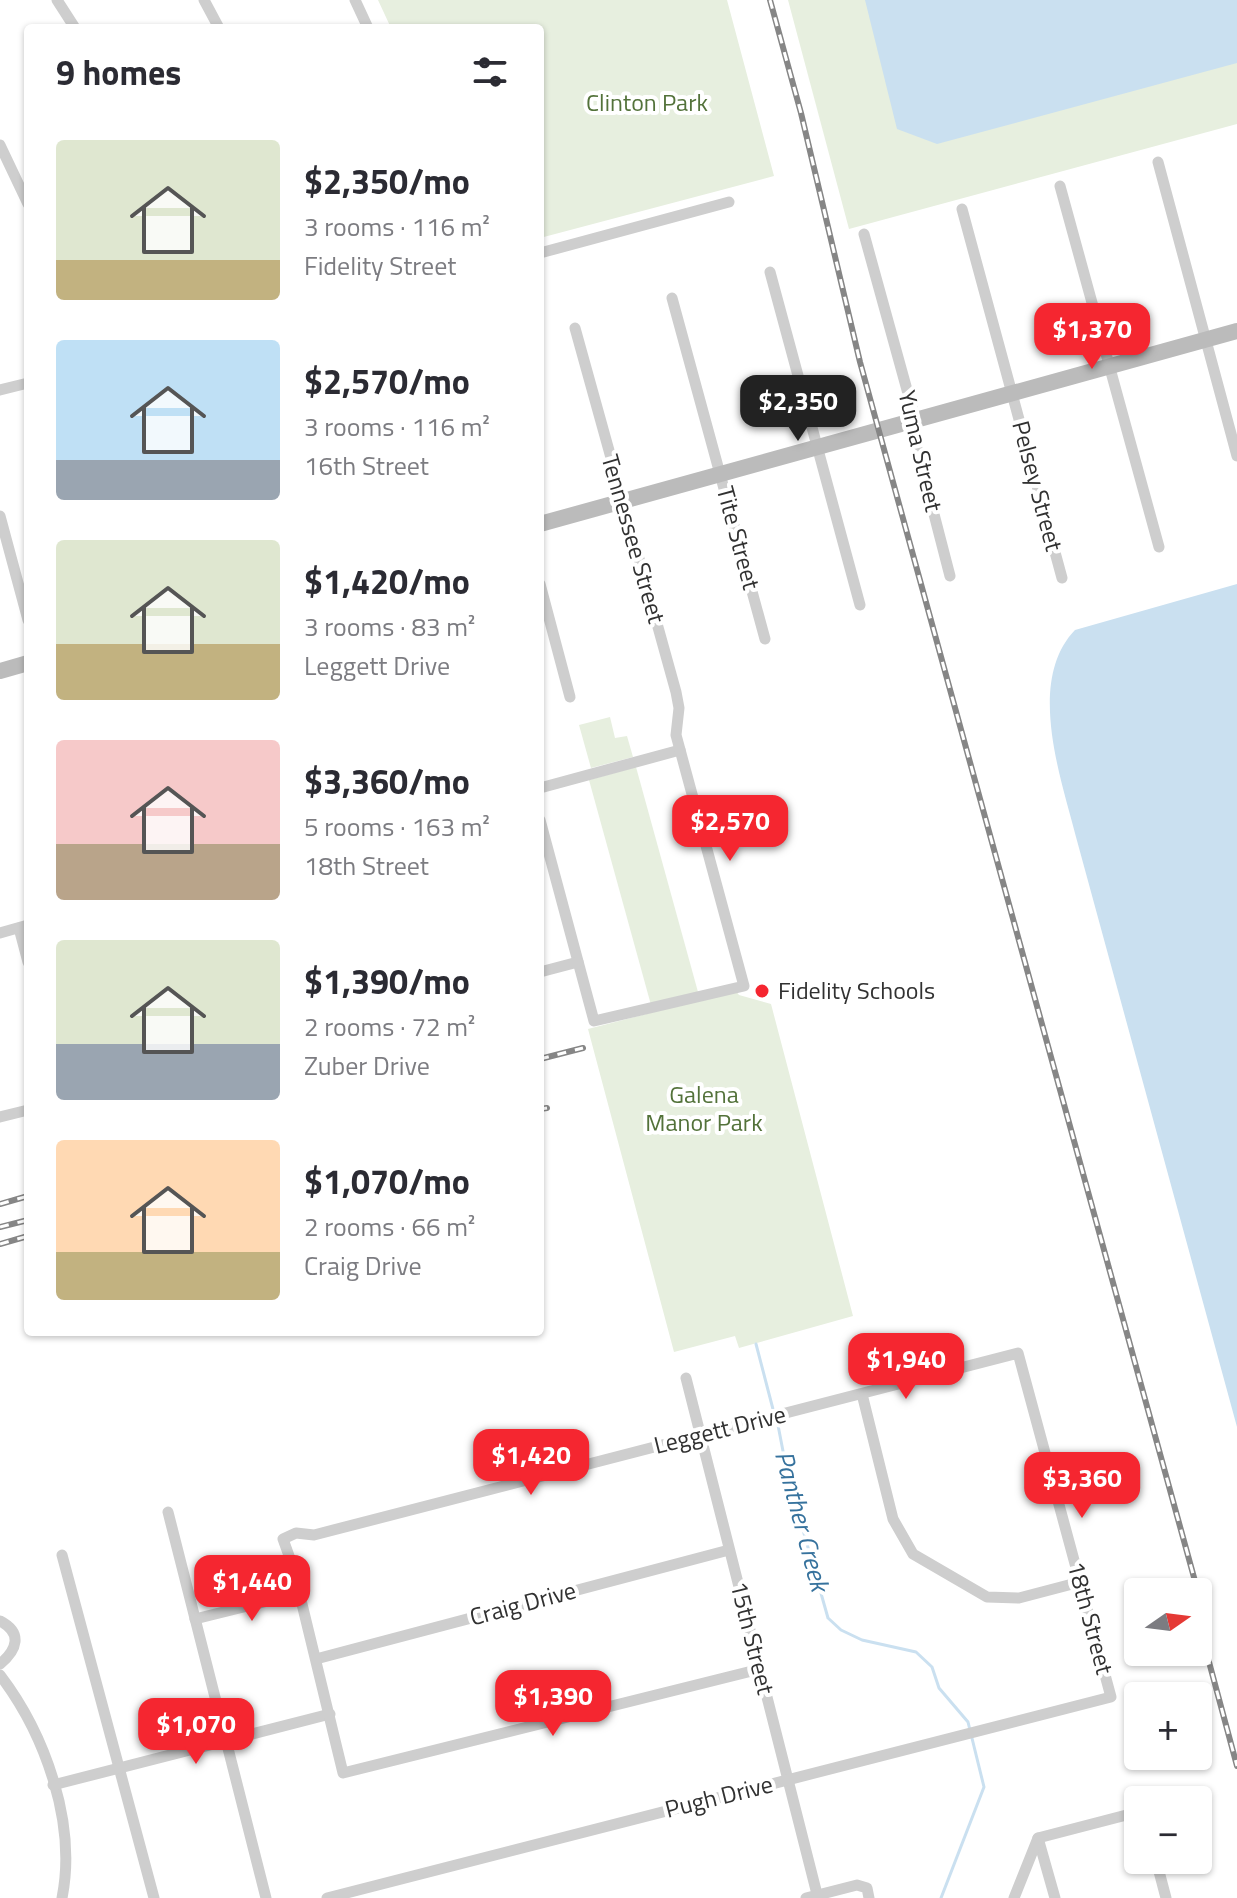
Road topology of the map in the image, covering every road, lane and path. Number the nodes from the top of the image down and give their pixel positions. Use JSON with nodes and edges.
{"nodes":[{"id":1,"x":57,"y":0,"type":"edge"},
{"id":2,"x":204,"y":0,"type":"edge"},
{"id":3,"x":355,"y":0,"type":"edge"},
{"id":4,"x":72,"y":24,"type":"edge"},
{"id":5,"x":217,"y":24,"type":"edge"},
{"id":6,"x":366,"y":24,"type":"edge"},
{"id":7,"x":0,"y":145,"type":"edge"},
{"id":8,"x":1158,"y":162,"type":"dead end"},
{"id":9,"x":1060,"y":186,"type":"dead end"},
{"id":10,"x":24,"y":196,"type":"edge"},
{"id":11,"x":729,"y":202,"type":"dead end"},
{"id":12,"x":962,"y":209,"type":"dead end"},
{"id":13,"x":864,"y":234,"type":"dead end"},
{"id":14,"x":544,"y":252,"type":"edge"},
{"id":15,"x":770,"y":272,"type":"dead end"},
{"id":16,"x":672,"y":298,"type":"dead end"},
{"id":17,"x":575,"y":328,"type":"dead end"},
{"id":18,"x":1237,"y":331,"type":"edge"},
{"id":19,"x":1206,"y":339,"type":"junction"},
{"id":20,"x":1110,"y":367,"type":"junction"},
{"id":21,"x":24,"y":384,"type":"edge"},
{"id":22,"x":0,"y":390,"type":"edge"},
{"id":23,"x":1012,"y":395,"type":"junction"},
{"id":24,"x":914,"y":420,"type":"junction"},
{"id":25,"x":818,"y":449,"type":"junction"},
{"id":26,"x":1237,"y":456,"type":"edge"},
{"id":27,"x":721,"y":475,"type":"junction"},
{"id":28,"x":621,"y":500,"type":"junction"},
{"id":29,"x":0,"y":516,"type":"edge"},
{"id":30,"x":544,"y":523,"type":"edge"},
{"id":31,"x":1159,"y":547,"type":"dead end"},
{"id":32,"x":950,"y":576,"type":"dead end"},
{"id":33,"x":1062,"y":578,"type":"dead end"},
{"id":34,"x":544,"y":599,"type":"edge"},
{"id":35,"x":24,"y":605,"type":"edge"},
{"id":36,"x":860,"y":605,"type":"dead end"},
{"id":37,"x":765,"y":639,"type":"dead end"},
{"id":38,"x":24,"y":664,"type":"edge"},
{"id":39,"x":0,"y":671,"type":"edge"},
{"id":40,"x":570,"y":697,"type":"dead end"},
{"id":41,"x":680,"y":750,"type":"junction"},
{"id":42,"x":544,"y":787,"type":"edge"},
{"id":43,"x":544,"y":835,"type":"edge"},
{"id":44,"x":23,"y":926,"type":"edge"},
{"id":45,"x":0,"y":933,"type":"edge"},
{"id":46,"x":578,"y":962,"type":"junction"},
{"id":47,"x":544,"y":971,"type":"edge"},
{"id":48,"x":24,"y":1111,"type":"edge"},
{"id":49,"x":0,"y":1117,"type":"edge"},
{"id":50,"x":1018,"y":1353,"type":"joint"},
{"id":51,"x":686,"y":1378,"type":"dead end"},
{"id":52,"x":862,"y":1394,"type":"junction"},
{"id":53,"x":701,"y":1435,"type":"junction"},
{"id":54,"x":168,"y":1512,"type":"dead end"},
{"id":55,"x":729,"y":1550,"type":"junction"},
{"id":56,"x":62,"y":1555,"type":"dead end"},
{"id":57,"x":1080,"y":1582,"type":"junction"},
{"id":58,"x":300,"y":1593,"type":"junction"},
{"id":59,"x":195,"y":1619,"type":"junction"},
{"id":60,"x":0,"y":1621,"type":"edge"},
{"id":61,"x":316,"y":1659,"type":"junction"},
{"id":62,"x":0,"y":1664,"type":"edge"},
{"id":63,"x":760,"y":1669,"type":"junction"},
{"id":64,"x":0,"y":1675,"type":"edge"},
{"id":65,"x":1111,"y":1697,"type":"joint"},
{"id":66,"x":330,"y":1714,"type":"junction"},
{"id":67,"x":226,"y":1741,"type":"junction"},
{"id":68,"x":119,"y":1768,"type":"junction"},
{"id":69,"x":788,"y":1780,"type":"junction"},
{"id":70,"x":53,"y":1785,"type":"junction"},
{"id":71,"x":1124,"y":1816,"type":"edge"},
{"id":72,"x":1038,"y":1838,"type":"junction"},
{"id":73,"x":1160,"y":1874,"type":"edge"},
{"id":74,"x":813,"y":1897,"type":"edge"},
{"id":75,"x":62,"y":1898,"type":"edge"},
{"id":76,"x":154,"y":1898,"type":"edge"},
{"id":77,"x":266,"y":1898,"type":"edge"},
{"id":78,"x":327,"y":1898,"type":"edge"},
{"id":79,"x":869,"y":1898,"type":"edge"},
{"id":80,"x":1014,"y":1898,"type":"edge"},
{"id":81,"x":1055,"y":1898,"type":"edge"},
{"id":82,"x":1166,"y":1898,"type":"edge"}],
"edges":[{"from":1,"to":4,"type":"street"},
{"from":2,"to":5,"type":"street"},
{"from":3,"to":6,"type":"street"},
{"from":7,"to":10,"type":"street"},
{"from":8,"to":19,"type":"street"},
{"from":9,"to":20,"type":"street"},
{"from":11,"to":14,"type":"street"},
{"from":12,"to":23,"type":"street","name":"Pelsey Street"},
{"from":13,"to":24,"type":"street","name":"Yuma Street"},
{"from":15,"to":25,"type":"street"},
{"from":16,"to":27,"type":"street","name":"Tite Street"},
{"from":17,"to":28,"type":"street","name":"Tennessee Street"},
{"from":18,"to":19,"type":"main road"},
{"from":19,"to":20,"type":"main road"},
{"from":19,"to":26,"type":"street"},
{"from":20,"to":23,"type":"main road"},
{"from":20,"to":31,"type":"street"},
{"from":21,"to":22,"type":"street"},
{"from":23,"to":24,"type":"main road"},
{"from":23,"to":33,"type":"street","name":"Pelsey Street"},
{"from":24,"to":25,"type":"main road"},
{"from":24,"to":32,"type":"street","name":"Yuma Street"},
{"from":25,"to":27,"type":"main road"},
{"from":25,"to":36,"type":"street"},
{"from":27,"to":28,"type":"main road"},
{"from":27,"to":37,"type":"street","name":"Tite Street"},
{"from":28,"to":30,"type":"main road"},
{"from":28,"to":41,"type":"street","name":"Tennessee Street"},
{"from":29,"to":35,"type":"street"},
{"from":34,"to":40,"type":"street"},
{"from":38,"to":39,"type":"main road"},
{"from":41,"to":42,"type":"street"},
{"from":41,"to":46,"type":"street","name":"Tennessee Street"},
{"from":43,"to":46,"type":"street"},
{"from":44,"to":45,"type":"street"},
{"from":46,"to":47,"type":"street"},
{"from":48,"to":49,"type":"street"},
{"from":50,"to":52,"type":"street","name":"Leggett Drive"},
{"from":50,"to":57,"type":"street","name":"18th Street"},
{"from":51,"to":53,"type":"street","name":"15th Street"},
{"from":52,"to":53,"type":"street","name":"Leggett Drive"},
{"from":52,"to":57,"type":"street"},
{"from":53,"to":55,"type":"street","name":"15th Street"},
{"from":53,"to":58,"type":"street","name":"Leggett Drive"},
{"from":54,"to":59,"type":"street"},
{"from":55,"to":61,"type":"street","name":"Craig Drive"},
{"from":55,"to":63,"type":"street","name":"15th Street"},
{"from":56,"to":68,"type":"street"},
{"from":57,"to":65,"type":"street","name":"18th Street"},
{"from":58,"to":59,"type":"street"},
{"from":58,"to":61,"type":"street"},
{"from":59,"to":67,"type":"street"},
{"from":60,"to":62,"type":"street"},
{"from":61,"to":66,"type":"street"},
{"from":63,"to":66,"type":"street"},
{"from":63,"to":69,"type":"street","name":"15th Street"},
{"from":64,"to":70,"type":"street"},
{"from":65,"to":69,"type":"street","name":"Pugh Drive"},
{"from":66,"to":67,"type":"street"},
{"from":67,"to":68,"type":"street"},
{"from":67,"to":77,"type":"street"},
{"from":68,"to":70,"type":"street"},
{"from":68,"to":76,"type":"street"},
{"from":69,"to":74,"type":"street","name":"15th Street"},
{"from":69,"to":78,"type":"street","name":"Pugh Drive"},
{"from":70,"to":75,"type":"street"},
{"from":71,"to":72,"type":"street"},
{"from":72,"to":80,"type":"street"},
{"from":72,"to":81,"type":"street"},
{"from":73,"to":82,"type":"street"},
{"from":74,"to":79,"type":"street"}]}
